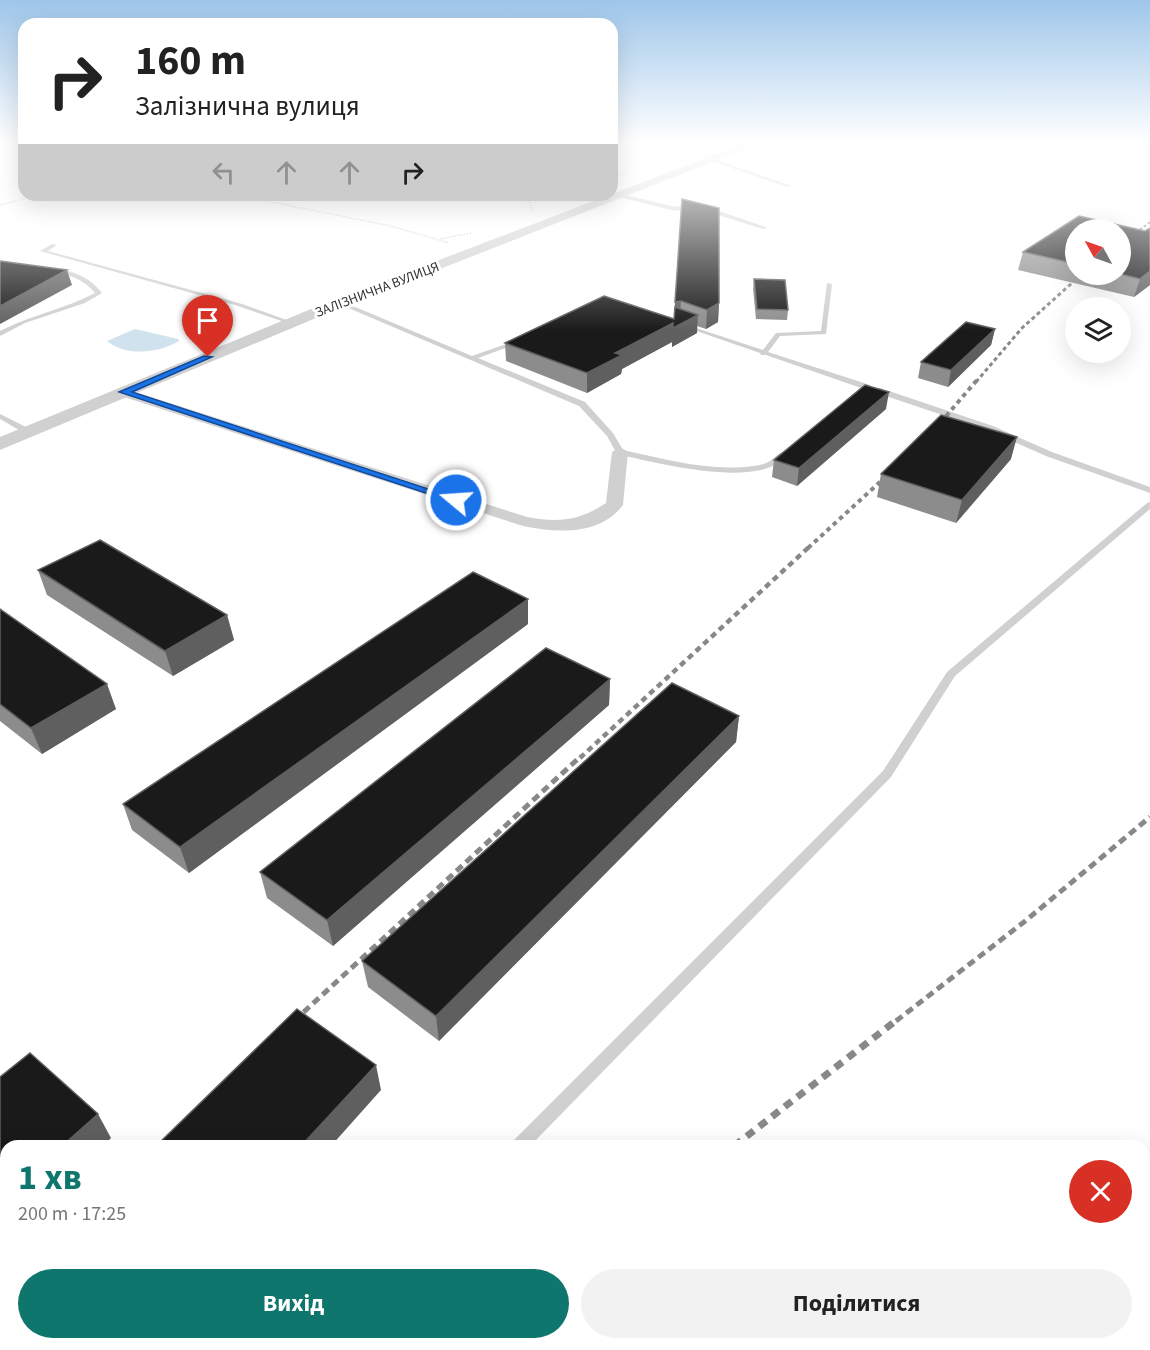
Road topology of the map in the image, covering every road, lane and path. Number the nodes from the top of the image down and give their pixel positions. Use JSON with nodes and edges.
{"nodes":[{"id":1,"x":286,"y":205,"type":"edge"},
{"id":2,"x":530,"y":205,"type":"edge"},
{"id":3,"x":593,"y":205,"type":"edge"},
{"id":4,"x":659,"y":205,"type":"edge"},
{"id":5,"x":533,"y":215,"type":"dead end"},
{"id":6,"x":765,"y":228,"type":"dead end"},
{"id":7,"x":474,"y":232,"type":"dead end"},
{"id":8,"x":434,"y":238,"type":"junction"},
{"id":9,"x":54,"y":244,"type":"dead end"},
{"id":10,"x":477,"y":251,"type":"junction"},
{"id":11,"x":50,"y":270,"type":"edge"},
{"id":12,"x":829,"y":284,"type":"dead end"},
{"id":13,"x":341,"y":303,"type":"junction"},
{"id":14,"x":292,"y":323,"type":"junction"},
{"id":15,"x":677,"y":323,"type":"edge"},
{"id":16,"x":0,"y":334,"type":"edge"},
{"id":17,"x":526,"y":339,"type":"edge"},
{"id":18,"x":763,"y":354,"type":"junction"},
{"id":19,"x":472,"y":358,"type":"junction"},
{"id":20,"x":867,"y":387,"type":"junction"},
{"id":21,"x":123,"y":392,"type":"junction"},
{"id":22,"x":858,"y":394,"type":"edge"},
{"id":23,"x":0,"y":416,"type":"edge"},
{"id":24,"x":29,"y":432,"type":"junction"},
{"id":25,"x":0,"y":444,"type":"edge"},
{"id":26,"x":787,"y":451,"type":"edge"},
{"id":27,"x":620,"y":452,"type":"junction"},
{"id":28,"x":1150,"y":490,"type":"edge"},
{"id":29,"x":1150,"y":505,"type":"edge"},
{"id":30,"x":525,"y":1140,"type":"edge"}],
"edges":[{"from":1,"to":8,"type":"path"},
{"from":2,"to":5,"type":"path"},
{"from":3,"to":10,"type":"street","name":"ЗАЛІЗНИЧНА ВУЛИЦЯ"},
{"from":4,"to":6,"type":"lane"},
{"from":7,"to":8,"type":"path"},
{"from":8,"to":10,"type":"path"},
{"from":9,"to":14,"type":"lane"},
{"from":10,"to":13,"type":"street","name":"ЗАЛІЗНИЧНА ВУЛИЦЯ"},
{"from":11,"to":16,"type":"lane"},
{"from":12,"to":18,"type":"lane"},
{"from":13,"to":14,"type":"street","name":"ЗАЛІЗНИЧНА ВУЛИЦЯ"},
{"from":13,"to":19,"type":"lane"},
{"from":14,"to":21,"type":"street","name":"ЗАЛІЗНИЧНА ВУЛИЦЯ"},
{"from":15,"to":18,"type":"lane"},
{"from":17,"to":19,"type":"lane"},
{"from":18,"to":20,"type":"lane"},
{"from":19,"to":27,"type":"lane"},
{"from":20,"to":22,"type":"lane"},
{"from":20,"to":28,"type":"lane"},
{"from":21,"to":24,"type":"street","name":"ЗАЛІЗНИЧНА ВУЛИЦЯ"},
{"from":21,"to":27,"type":"street"},
{"from":23,"to":24,"type":"lane"},
{"from":24,"to":25,"type":"street","name":"ЗАЛІЗНИЧНА ВУЛИЦЯ"},
{"from":26,"to":27,"type":"lane"},
{"from":29,"to":30,"type":"lane"}]}
